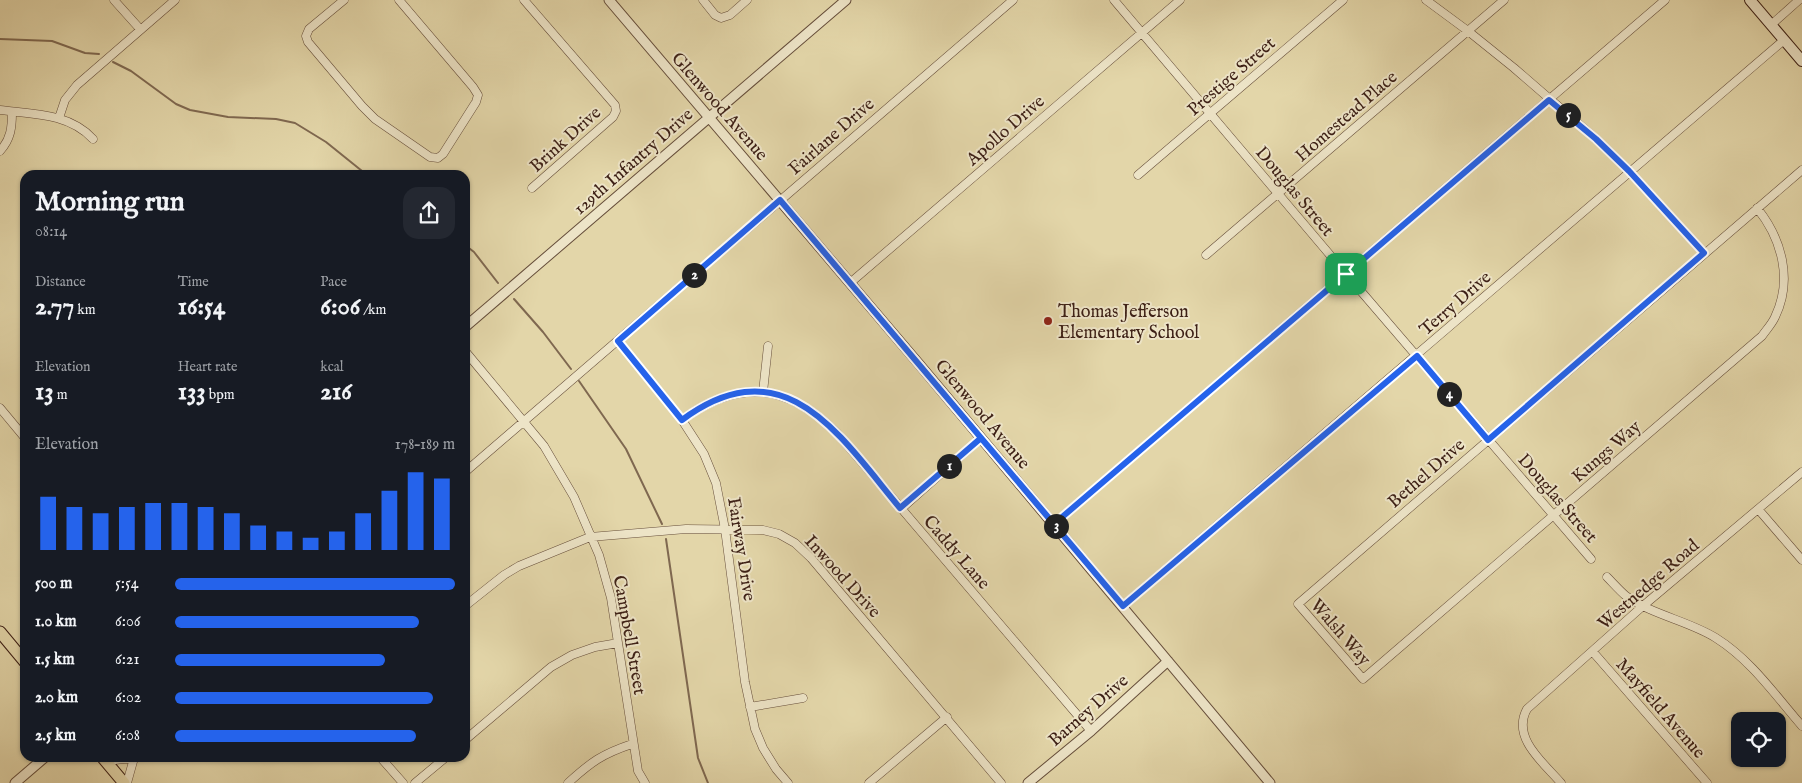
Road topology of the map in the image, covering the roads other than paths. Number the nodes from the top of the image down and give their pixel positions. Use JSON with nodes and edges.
{"nodes":[{"id":1,"x":114,"y":0,"type":"edge"},
{"id":2,"x":175,"y":0,"type":"edge"},
{"id":3,"x":344,"y":0,"type":"edge"},
{"id":4,"x":399,"y":0,"type":"edge"},
{"id":5,"x":524,"y":0,"type":"edge"},
{"id":6,"x":609,"y":0,"type":"edge"},
{"id":7,"x":703,"y":0,"type":"edge"},
{"id":8,"x":747,"y":0,"type":"edge"},
{"id":9,"x":846,"y":0,"type":"edge"},
{"id":10,"x":1013,"y":0,"type":"edge"},
{"id":11,"x":1114,"y":0,"type":"edge"},
{"id":12,"x":1180,"y":0,"type":"edge"},
{"id":13,"x":1343,"y":0,"type":"edge"},
{"id":14,"x":1426,"y":0,"type":"edge"},
{"id":15,"x":1504,"y":0,"type":"edge"},
{"id":16,"x":1665,"y":0,"type":"edge"},
{"id":17,"x":1750,"y":0,"type":"edge"},
{"id":18,"x":1799,"y":0,"type":"edge"},
{"id":19,"x":1771,"y":24,"type":"junction"},
{"id":20,"x":140,"y":29,"type":"junction"},
{"id":21,"x":1468,"y":31,"type":"junction"},
{"id":22,"x":1141,"y":33,"type":"junction"},
{"id":23,"x":1784,"y":40,"type":"junction"},
{"id":24,"x":1802,"y":62,"type":"edge"},
{"id":25,"x":1549,"y":100,"type":"junction"},
{"id":26,"x":0,"y":110,"type":"edge"},
{"id":27,"x":12,"y":112,"type":"junction"},
{"id":28,"x":1210,"y":114,"type":"junction"},
{"id":29,"x":59,"y":118,"type":"junction"},
{"id":30,"x":708,"y":118,"type":"junction"},
{"id":31,"x":93,"y":139,"type":"dead end"},
{"id":32,"x":0,"y":151,"type":"edge"},
{"id":33,"x":1802,"y":170,"type":"edge"},
{"id":34,"x":1629,"y":171,"type":"junction"},
{"id":35,"x":1138,"y":175,"type":"dead end"},
{"id":36,"x":532,"y":188,"type":"dead end"},
{"id":37,"x":1278,"y":194,"type":"junction"},
{"id":38,"x":780,"y":200,"type":"junction"},
{"id":39,"x":1757,"y":208,"type":"junction"},
{"id":40,"x":1704,"y":253,"type":"junction"},
{"id":41,"x":1206,"y":255,"type":"dead end"},
{"id":42,"x":1346,"y":274,"type":"junction"},
{"id":43,"x":850,"y":284,"type":"junction"},
{"id":44,"x":470,"y":323,"type":"edge"},
{"id":45,"x":618,"y":341,"type":"junction"},
{"id":46,"x":768,"y":346,"type":"dead end"},
{"id":47,"x":1417,"y":356,"type":"junction"},
{"id":48,"x":470,"y":357,"type":"edge"},
{"id":49,"x":762,"y":392,"type":"junction"},
{"id":50,"x":0,"y":408,"type":"edge"},
{"id":51,"x":682,"y":420,"type":"junction"},
{"id":52,"x":523,"y":422,"type":"junction"},
{"id":53,"x":20,"y":432,"type":"edge"},
{"id":54,"x":981,"y":438,"type":"junction"},
{"id":55,"x":1488,"y":440,"type":"junction"},
{"id":56,"x":470,"y":468,"type":"edge"},
{"id":57,"x":1802,"y":472,"type":"edge"},
{"id":58,"x":900,"y":508,"type":"junction"},
{"id":59,"x":1758,"y":509,"type":"junction"},
{"id":60,"x":1554,"y":516,"type":"junction"},
{"id":61,"x":1054,"y":524,"type":"junction"},
{"id":62,"x":725,"y":529,"type":"junction"},
{"id":63,"x":590,"y":537,"type":"junction"},
{"id":64,"x":1591,"y":559,"type":"dead end"},
{"id":65,"x":1802,"y":560,"type":"edge"},
{"id":66,"x":1607,"y":577,"type":"dead end"},
{"id":67,"x":470,"y":602,"type":"edge"},
{"id":68,"x":1298,"y":604,"type":"joint"},
{"id":69,"x":1644,"y":605,"type":"junction"},
{"id":70,"x":1123,"y":606,"type":"junction"},
{"id":71,"x":0,"y":632,"type":"edge"},
{"id":72,"x":618,"y":644,"type":"junction"},
{"id":73,"x":1593,"y":652,"type":"junction"},
{"id":74,"x":20,"y":656,"type":"edge"},
{"id":75,"x":1168,"y":661,"type":"junction"},
{"id":76,"x":1362,"y":679,"type":"joint"},
{"id":77,"x":803,"y":698,"type":"dead end"},
{"id":78,"x":750,"y":707,"type":"junction"},
{"id":79,"x":946,"y":717,"type":"junction"},
{"id":80,"x":1802,"y":726,"type":"edge"},
{"id":81,"x":1091,"y":731,"type":"junction"},
{"id":82,"x":470,"y":736,"type":"edge"},
{"id":83,"x":632,"y":744,"type":"junction"},
{"id":84,"x":39,"y":762,"type":"edge"},
{"id":85,"x":107,"y":762,"type":"edge"},
{"id":86,"x":133,"y":762,"type":"edge"},
{"id":87,"x":385,"y":762,"type":"edge"},
{"id":88,"x":440,"y":762,"type":"edge"},
{"id":89,"x":15,"y":783,"type":"edge"},
{"id":90,"x":126,"y":783,"type":"edge"},
{"id":91,"x":403,"y":783,"type":"edge"},
{"id":92,"x":415,"y":783,"type":"edge"},
{"id":93,"x":568,"y":783,"type":"edge"},
{"id":94,"x":645,"y":783,"type":"edge"},
{"id":95,"x":788,"y":783,"type":"edge"},
{"id":96,"x":869,"y":783,"type":"edge"},
{"id":97,"x":1001,"y":783,"type":"edge"},
{"id":98,"x":1028,"y":783,"type":"edge"},
{"id":99,"x":1270,"y":783,"type":"edge"},
{"id":100,"x":1561,"y":783,"type":"edge"},
{"id":101,"x":1707,"y":783,"type":"edge"}],
"edges":[{"from":1,"to":20,"type":"street"},
{"from":2,"to":20,"type":"street"},
{"from":3,"to":4,"type":"street"},
{"from":5,"to":36,"type":"street","name":"Brink Drive"},
{"from":6,"to":30,"type":"street","name":"Glenwood Avenue"},
{"from":7,"to":8,"type":"street"},
{"from":9,"to":30,"type":"street","name":"129th Infantry Drive"},
{"from":10,"to":38,"type":"street","name":"Fairlane Drive"},
{"from":11,"to":22,"type":"street","name":"Douglas Street"},
{"from":12,"to":22,"type":"street","name":"Apollo Drive"},
{"from":13,"to":28,"type":"street","name":"Prestige Street"},
{"from":14,"to":21,"type":"street"},
{"from":15,"to":21,"type":"street","name":"Homestead Place"},
{"from":16,"to":25,"type":"street"},
{"from":17,"to":19,"type":"main road"},
{"from":18,"to":19,"type":"street"},
{"from":19,"to":23,"type":"main road"},
{"from":20,"to":29,"type":"street"},
{"from":21,"to":25,"type":"street"},
{"from":21,"to":37,"type":"street","name":"Homestead Place"},
{"from":22,"to":28,"type":"street","name":"Douglas Street"},
{"from":22,"to":43,"type":"street","name":"Apollo Drive"},
{"from":23,"to":24,"type":"main road"},
{"from":23,"to":34,"type":"street","name":"Terry Drive"},
{"from":25,"to":34,"type":"street"},
{"from":25,"to":42,"type":"street"},
{"from":26,"to":27,"type":"street"},
{"from":27,"to":29,"type":"street"},
{"from":27,"to":32,"type":"street"},
{"from":28,"to":35,"type":"street","name":"Prestige Street"},
{"from":28,"to":37,"type":"street","name":"Douglas Street"},
{"from":29,"to":31,"type":"street"},
{"from":30,"to":38,"type":"street","name":"Glenwood Avenue"},
{"from":30,"to":44,"type":"street","name":"129th Infantry Drive"},
{"from":33,"to":39,"type":"street","name":"Bethel Drive"},
{"from":34,"to":40,"type":"street"},
{"from":34,"to":47,"type":"street","name":"Terry Drive"},
{"from":37,"to":41,"type":"street","name":"Homestead Place"},
{"from":37,"to":42,"type":"street","name":"Douglas Street"},
{"from":38,"to":43,"type":"street","name":"Glenwood Avenue"},
{"from":38,"to":45,"type":"street","name":"Fairlane Drive"},
{"from":39,"to":40,"type":"street","name":"Bethel Drive"},
{"from":39,"to":60,"type":"street","name":"Kungs Way"},
{"from":40,"to":55,"type":"street","name":"Bethel Drive"},
{"from":42,"to":47,"type":"street","name":"Douglas Street"},
{"from":42,"to":61,"type":"street"},
{"from":43,"to":54,"type":"street","name":"Glenwood Avenue"},
{"from":45,"to":51,"type":"street","name":"Fairway Drive"},
{"from":45,"to":52,"type":"street","name":"Fairlane Drive"},
{"from":46,"to":49,"type":"street"},
{"from":47,"to":55,"type":"street","name":"Douglas Street"},
{"from":47,"to":70,"type":"street","name":"Terry Drive"},
{"from":48,"to":52,"type":"street","name":"Campbell Street"},
{"from":49,"to":51,"type":"street","name":"Caddy Lane"},
{"from":49,"to":58,"type":"street","name":"Caddy Lane"},
{"from":50,"to":53,"type":"street"},
{"from":51,"to":62,"type":"street","name":"Fairway Drive"},
{"from":52,"to":56,"type":"street","name":"Fairlane Drive"},
{"from":52,"to":63,"type":"street","name":"Campbell Street"},
{"from":54,"to":58,"type":"street"},
{"from":54,"to":61,"type":"street","name":"Glenwood Avenue"},
{"from":55,"to":60,"type":"street","name":"Douglas Street"},
{"from":55,"to":68,"type":"street","name":"Bethel Drive"},
{"from":57,"to":59,"type":"street","name":"Westnedge Road"},
{"from":58,"to":81,"type":"street","name":"Caddy Lane"},
{"from":59,"to":65,"type":"street"},
{"from":59,"to":69,"type":"street","name":"Westnedge Road"},
{"from":60,"to":64,"type":"street","name":"Douglas Street"},
{"from":60,"to":76,"type":"street","name":"Kungs Way"},
{"from":61,"to":70,"type":"street","name":"Glenwood Avenue"},
{"from":62,"to":63,"type":"street","name":"Inwood Drive"},
{"from":62,"to":78,"type":"street","name":"Fairway Drive"},
{"from":62,"to":79,"type":"street","name":"Inwood Drive"},
{"from":63,"to":67,"type":"street","name":"Inwood Drive"},
{"from":63,"to":72,"type":"street","name":"Campbell Street"},
{"from":66,"to":69,"type":"street"},
{"from":68,"to":76,"type":"street","name":"Walsh Way"},
{"from":69,"to":73,"type":"street","name":"Westnedge Road"},
{"from":69,"to":80,"type":"street"},
{"from":70,"to":75,"type":"street","name":"Glenwood Avenue"},
{"from":71,"to":74,"type":"main road"},
{"from":72,"to":82,"type":"street"},
{"from":72,"to":83,"type":"street","name":"Campbell Street"},
{"from":73,"to":100,"type":"street","name":"Westnedge Road"},
{"from":73,"to":101,"type":"street","name":"Mayfield Avenue"},
{"from":75,"to":81,"type":"street","name":"Barney Drive"},
{"from":75,"to":99,"type":"street","name":"Glenwood Avenue"},
{"from":77,"to":78,"type":"street"},
{"from":78,"to":95,"type":"street","name":"Fairway Drive"},
{"from":79,"to":96,"type":"street"},
{"from":79,"to":97,"type":"street","name":"Inwood Drive"},
{"from":81,"to":98,"type":"street","name":"Barney Drive"},
{"from":83,"to":93,"type":"street"},
{"from":83,"to":94,"type":"street","name":"Campbell Street"},
{"from":84,"to":89,"type":"street"},
{"from":85,"to":90,"type":"main road"},
{"from":86,"to":90,"type":"street"},
{"from":87,"to":91,"type":"street"},
{"from":88,"to":92,"type":"street"}]}
